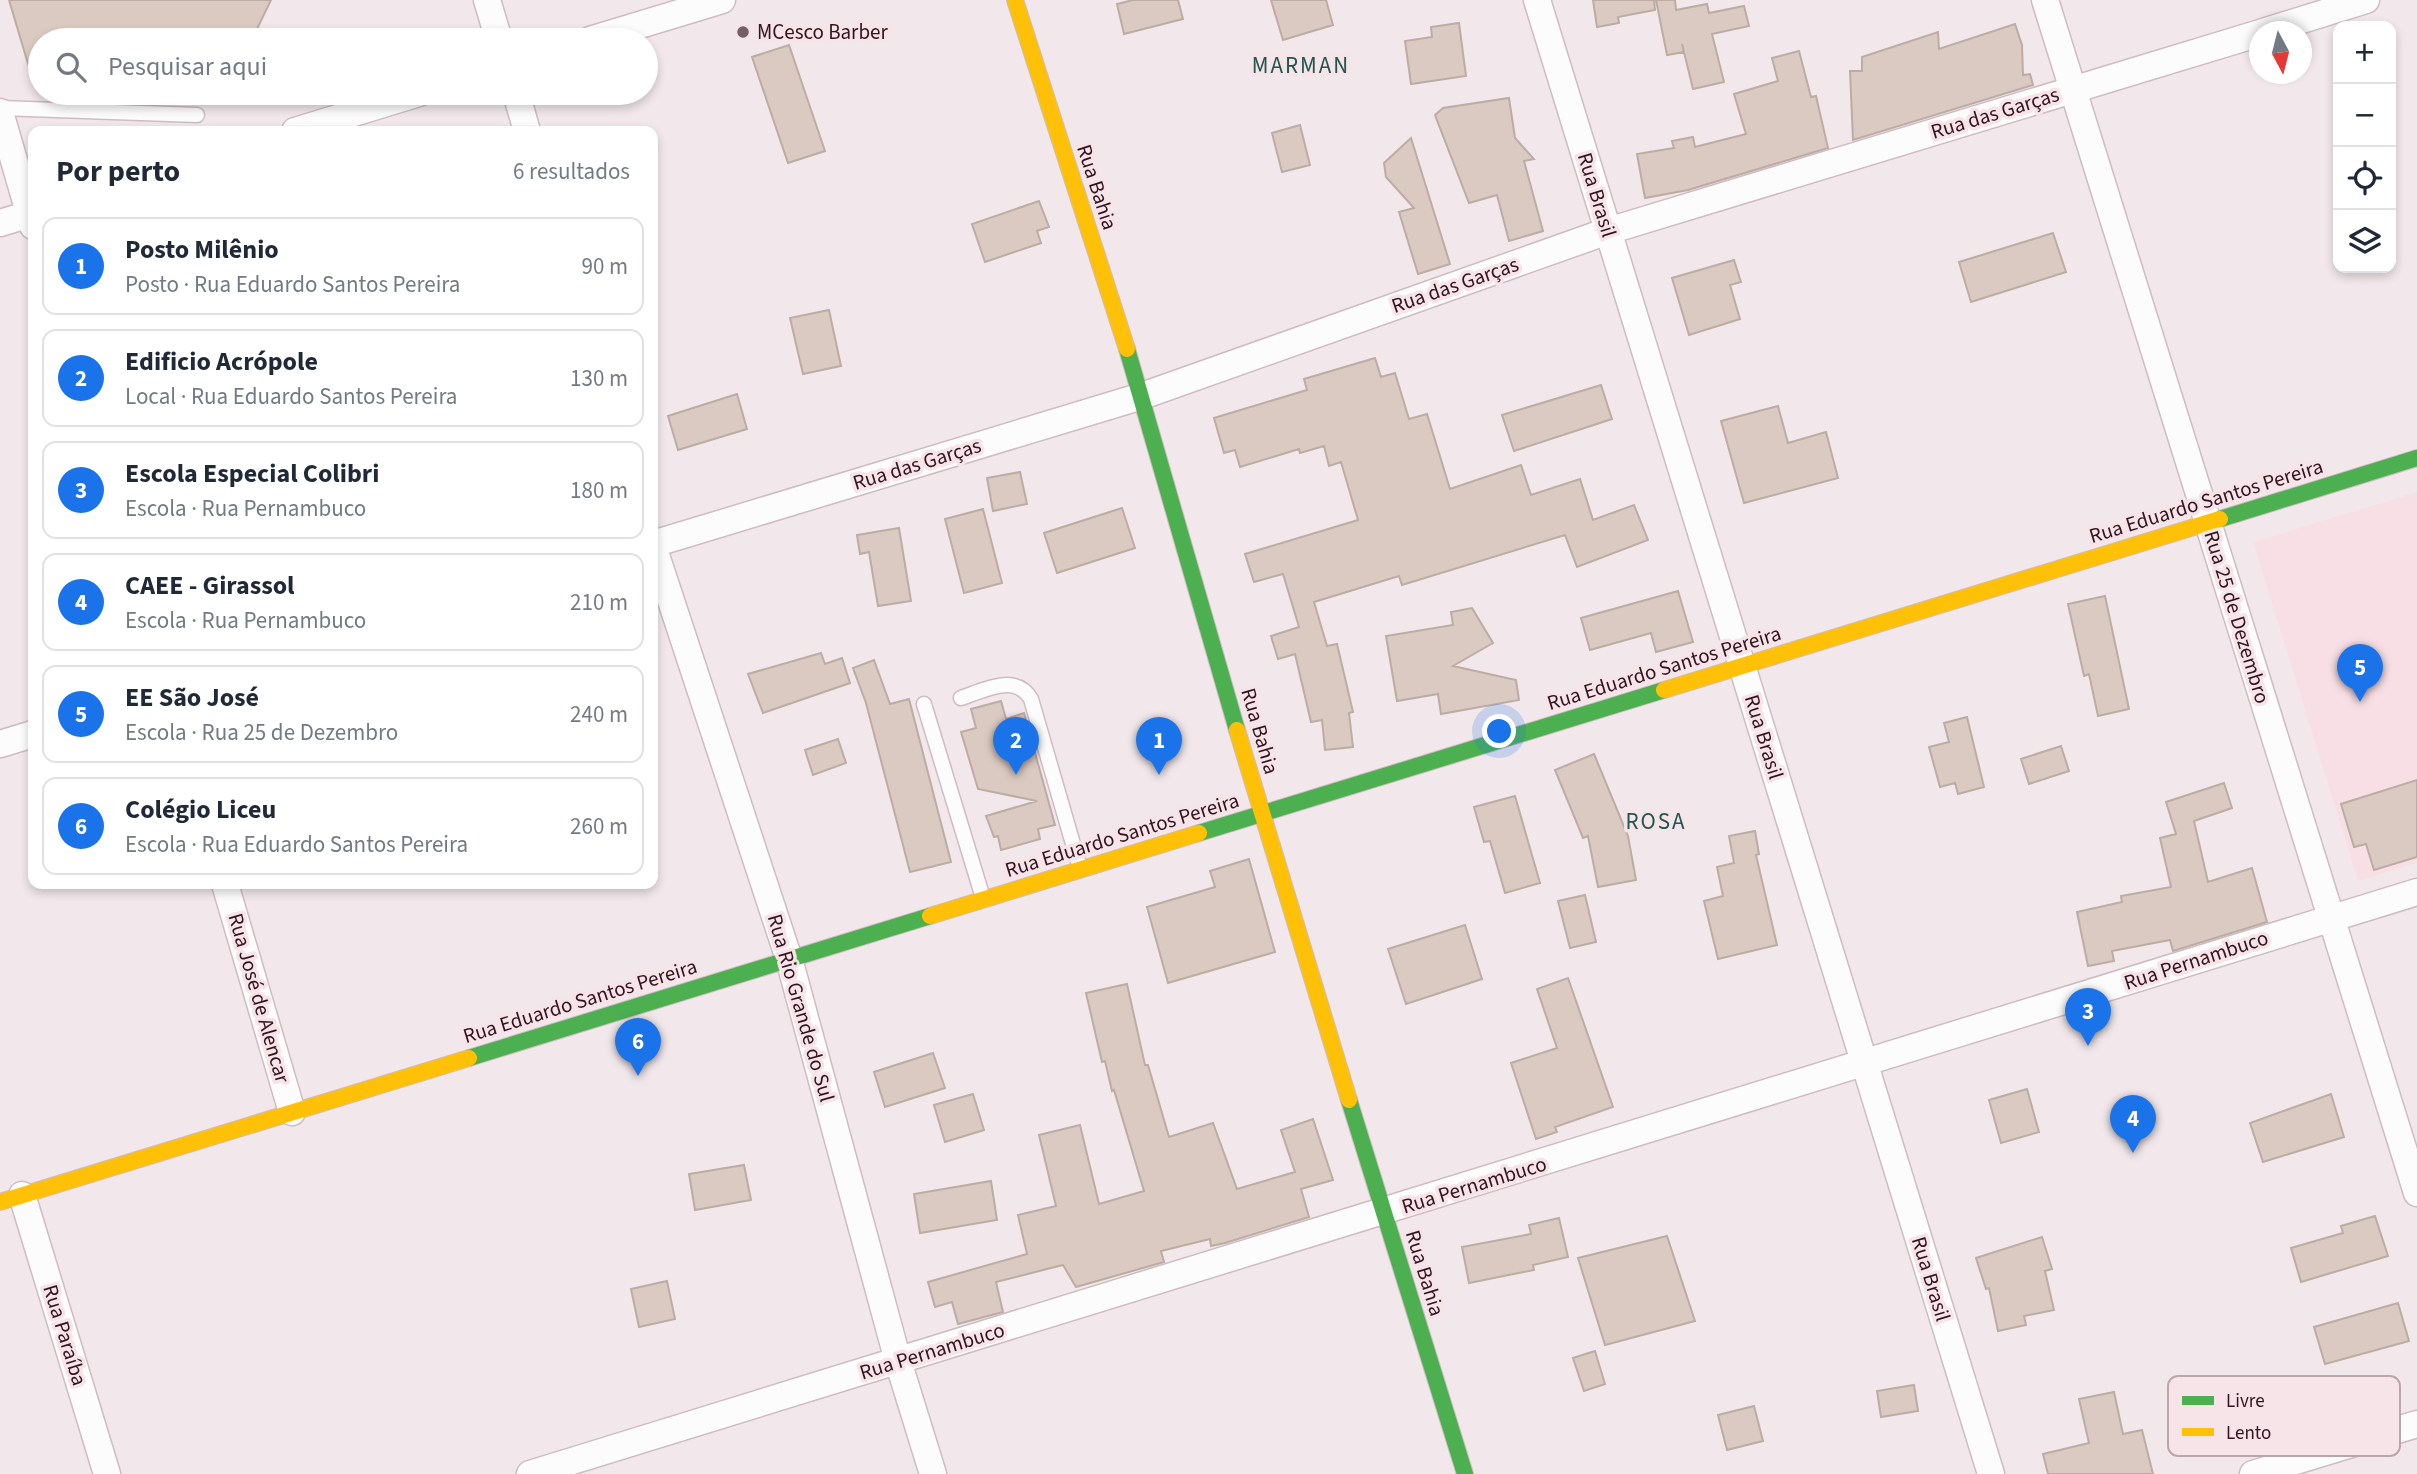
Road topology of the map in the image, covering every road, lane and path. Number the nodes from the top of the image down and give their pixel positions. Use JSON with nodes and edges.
{"nodes":[{"id":1,"x":487,"y":0,"type":"edge"},
{"id":2,"x":722,"y":0,"type":"edge"},
{"id":3,"x":1015,"y":0,"type":"edge"},
{"id":4,"x":1537,"y":0,"type":"edge"},
{"id":5,"x":2045,"y":0,"type":"edge"},
{"id":6,"x":2366,"y":0,"type":"edge"},
{"id":7,"x":2297,"y":21,"type":"edge"},
{"id":8,"x":495,"y":28,"type":"edge"},
{"id":9,"x":630,"y":28,"type":"edge"},
{"id":10,"x":2249,"y":36,"type":"edge"},
{"id":11,"x":2073,"y":90,"type":"junction"},
{"id":12,"x":380,"y":105,"type":"edge"},
{"id":13,"x":519,"y":105,"type":"edge"},
{"id":14,"x":0,"y":109,"type":"edge"},
{"id":15,"x":197,"y":116,"type":"dead end"},
{"id":16,"x":311,"y":126,"type":"edge"},
{"id":17,"x":526,"y":126,"type":"edge"},
{"id":18,"x":28,"y":204,"type":"edge"},
{"id":19,"x":28,"y":219,"type":"edge"},
{"id":20,"x":0,"y":223,"type":"edge"},
{"id":21,"x":1608,"y":231,"type":"junction"},
{"id":22,"x":1142,"y":396,"type":"junction"},
{"id":23,"x":2417,"y":458,"type":"edge"},
{"id":24,"x":2208,"y":523,"type":"junction"},
{"id":25,"x":658,"y":543,"type":"edge"},
{"id":26,"x":658,"y":560,"type":"edge"},
{"id":27,"x":1742,"y":666,"type":"junction"},
{"id":28,"x":961,"y":698,"type":"dead end"},
{"id":29,"x":924,"y":704,"type":"dead end"},
{"id":30,"x":28,"y":736,"type":"edge"},
{"id":31,"x":0,"y":744,"type":"edge"},
{"id":32,"x":1261,"y":814,"type":"junction"},
{"id":33,"x":1080,"y":870,"type":"junction"},
{"id":34,"x":226,"y":889,"type":"edge"},
{"id":35,"x":2417,"y":892,"type":"edge"},
{"id":36,"x":983,"y":899,"type":"junction"},
{"id":37,"x":2331,"y":916,"type":"junction"},
{"id":38,"x":789,"y":959,"type":"junction"},
{"id":39,"x":1865,"y":1065,"type":"junction"},
{"id":40,"x":292,"y":1112,"type":"junction"},
{"id":41,"x":2417,"y":1193,"type":"edge"},
{"id":42,"x":11,"y":1198,"type":"edge"},
{"id":43,"x":1384,"y":1212,"type":"junction"},
{"id":44,"x":898,"y":1361,"type":"junction"},
{"id":45,"x":2417,"y":1424,"type":"edge"},
{"id":46,"x":2400,"y":1429,"type":"edge"},
{"id":47,"x":2312,"y":1456,"type":"edge"},
{"id":48,"x":107,"y":1474,"type":"edge"},
{"id":49,"x":530,"y":1474,"type":"edge"},
{"id":50,"x":933,"y":1474,"type":"edge"},
{"id":51,"x":1465,"y":1474,"type":"edge"},
{"id":52,"x":1991,"y":1474,"type":"edge"},
{"id":53,"x":2253,"y":1474,"type":"edge"}],
"edges":[{"from":1,"to":8,"type":"street"},
{"from":2,"to":9,"type":"street"},
{"from":3,"to":22,"type":"street","name":"Rua Bahia"},
{"from":4,"to":21,"type":"street","name":"Rua Brasil"},
{"from":5,"to":11,"type":"street","name":"Rua 25 de Dezembro"},
{"from":6,"to":7,"type":"street","name":"Rua das Garças"},
{"from":10,"to":11,"type":"street","name":"Rua das Garças"},
{"from":11,"to":21,"type":"street","name":"Rua das Garças"},
{"from":11,"to":24,"type":"street","name":"Rua 25 de Dezembro"},
{"from":12,"to":16,"type":"street"},
{"from":13,"to":17,"type":"street"},
{"from":14,"to":15,"type":"lane"},
{"from":14,"to":18,"type":"street"},
{"from":19,"to":20,"type":"street"},
{"from":21,"to":22,"type":"street","name":"Rua das Garças"},
{"from":21,"to":27,"type":"street","name":"Rua Brasil"},
{"from":22,"to":25,"type":"street","name":"Rua das Garças"},
{"from":22,"to":32,"type":"street","name":"Rua Bahia"},
{"from":23,"to":24,"type":"street","name":"Rua Eduardo Santos Pereira"},
{"from":24,"to":27,"type":"street","name":"Rua Eduardo Santos Pereira"},
{"from":24,"to":37,"type":"street","name":"Rua 25 de Dezembro"},
{"from":26,"to":38,"type":"street","name":"Rua Rio Grande do Sul"},
{"from":27,"to":32,"type":"street","name":"Rua Eduardo Santos Pereira"},
{"from":27,"to":39,"type":"street","name":"Rua Brasil"},
{"from":28,"to":33,"type":"lane"},
{"from":29,"to":36,"type":"lane"},
{"from":30,"to":31,"type":"street"},
{"from":32,"to":33,"type":"street","name":"Rua Eduardo Santos Pereira"},
{"from":32,"to":43,"type":"street","name":"Rua Bahia"},
{"from":33,"to":36,"type":"street","name":"Rua Eduardo Santos Pereira"},
{"from":34,"to":40,"type":"street","name":"Rua José de Alencar"},
{"from":35,"to":37,"type":"street","name":"Rua Pernambuco"},
{"from":36,"to":38,"type":"street","name":"Rua Eduardo Santos Pereira"},
{"from":37,"to":39,"type":"street","name":"Rua Pernambuco"},
{"from":37,"to":41,"type":"street","name":"Rua 25 de Dezembro"},
{"from":38,"to":40,"type":"street","name":"Rua Eduardo Santos Pereira"},
{"from":38,"to":44,"type":"street","name":"Rua Rio Grande do Sul"},
{"from":39,"to":43,"type":"street","name":"Rua Pernambuco"},
{"from":39,"to":52,"type":"street","name":"Rua Brasil"},
{"from":40,"to":42,"type":"street","name":"Rua Eduardo Santos Pereira"},
{"from":42,"to":48,"type":"street","name":"Rua Paraíba"},
{"from":43,"to":44,"type":"street","name":"Rua Pernambuco"},
{"from":43,"to":51,"type":"street","name":"Rua Bahia"},
{"from":44,"to":49,"type":"street","name":"Rua Pernambuco"},
{"from":44,"to":50,"type":"street","name":"Rua Rio Grande do Sul"},
{"from":45,"to":46,"type":"street"},
{"from":47,"to":53,"type":"street"}]}
